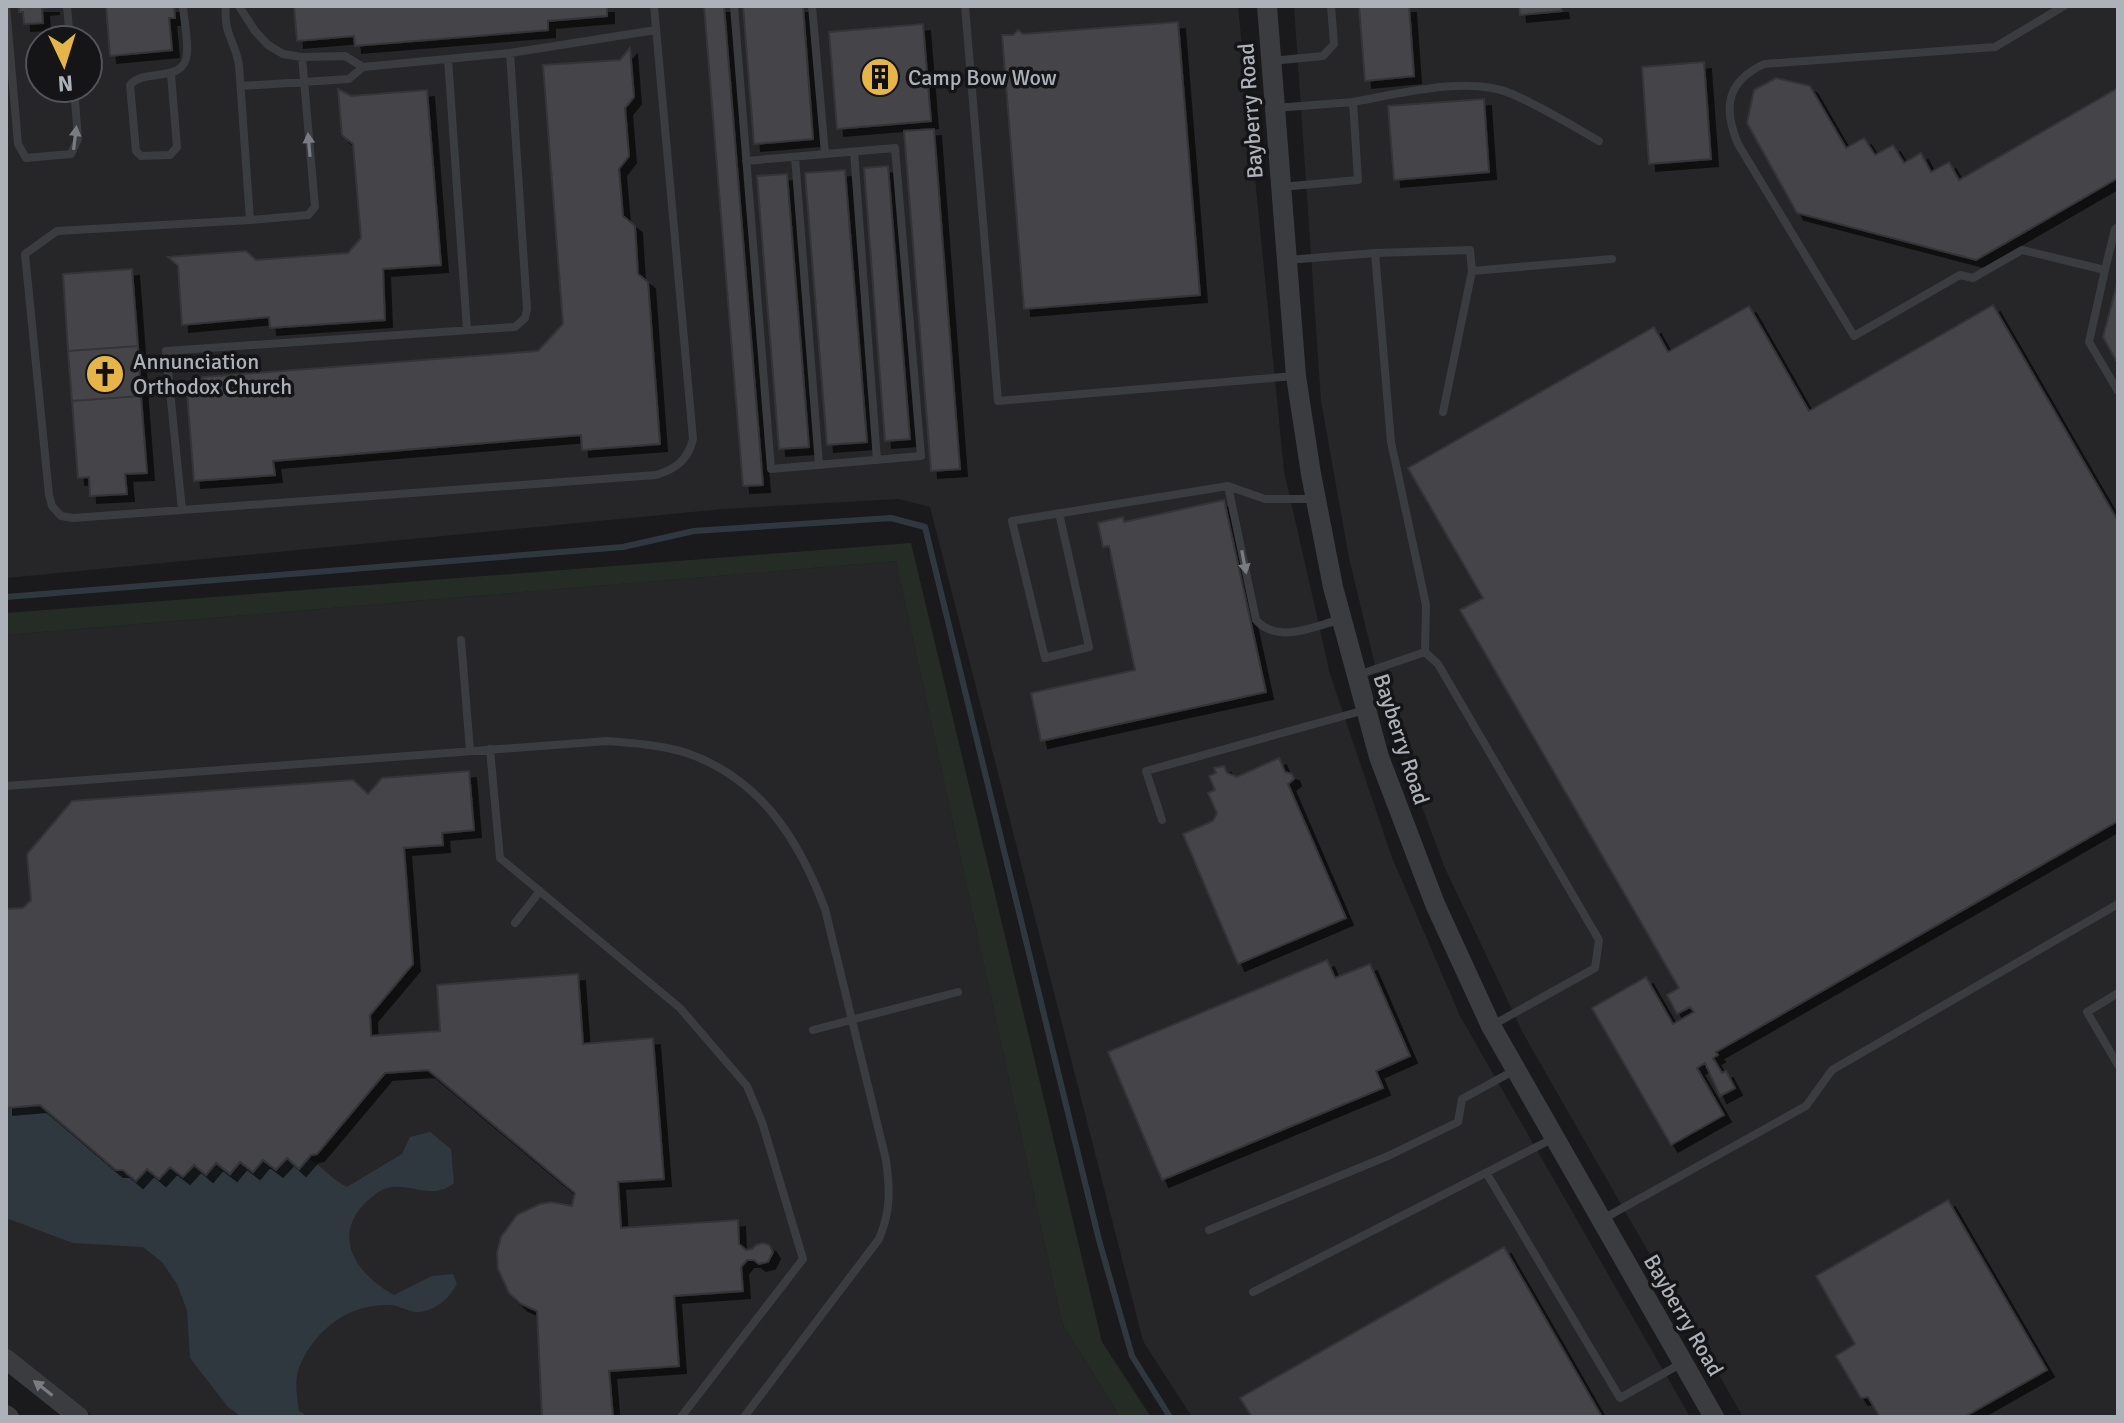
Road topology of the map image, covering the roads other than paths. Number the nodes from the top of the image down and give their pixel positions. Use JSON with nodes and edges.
{"nodes":[{"id":1,"x":6,"y":6,"type":"edge"},
{"id":2,"x":183,"y":6,"type":"edge"},
{"id":3,"x":226,"y":6,"type":"edge"},
{"id":4,"x":239,"y":6,"type":"edge"},
{"id":5,"x":654,"y":6,"type":"edge"},
{"id":6,"x":734,"y":6,"type":"edge"},
{"id":7,"x":812,"y":6,"type":"edge"},
{"id":8,"x":965,"y":6,"type":"edge"},
{"id":9,"x":1267,"y":6,"type":"edge"},
{"id":10,"x":1331,"y":6,"type":"edge"},
{"id":11,"x":2064,"y":6,"type":"edge"},
{"id":12,"x":656,"y":30,"type":"junction"},
{"id":13,"x":510,"y":53,"type":"junction"},
{"id":14,"x":302,"y":57,"type":"junction"},
{"id":15,"x":448,"y":59,"type":"junction"},
{"id":16,"x":1271,"y":61,"type":"junction"},
{"id":17,"x":363,"y":67,"type":"junction"},
{"id":18,"x":171,"y":74,"type":"junction"},
{"id":19,"x":303,"y":82,"type":"junction"},
{"id":20,"x":241,"y":86,"type":"junction"},
{"id":21,"x":1353,"y":102,"type":"junction"},
{"id":22,"x":75,"y":104,"type":"edge"},
{"id":23,"x":1274,"y":108,"type":"junction"},
{"id":24,"x":1599,"y":141,"type":"dead end"},
{"id":25,"x":854,"y":152,"type":"junction"},
{"id":26,"x":825,"y":154,"type":"junction"},
{"id":27,"x":795,"y":157,"type":"junction"},
{"id":28,"x":746,"y":161,"type":"junction"},
{"id":29,"x":1280,"y":187,"type":"junction"},
{"id":30,"x":250,"y":220,"type":"junction"},
{"id":31,"x":2118,"y":227,"type":"edge"},
{"id":32,"x":1375,"y":253,"type":"junction"},
{"id":33,"x":1612,"y":259,"type":"dead end"},
{"id":34,"x":1287,"y":260,"type":"junction"},
{"id":35,"x":2105,"y":270,"type":"junction"},
{"id":36,"x":1472,"y":271,"type":"junction"},
{"id":37,"x":467,"y":330,"type":"junction"},
{"id":38,"x":1296,"y":376,"type":"junction"},
{"id":39,"x":2118,"y":391,"type":"edge"},
{"id":40,"x":1443,"y":412,"type":"dead end"},
{"id":41,"x":877,"y":460,"type":"junction"},
{"id":42,"x":819,"y":465,"type":"junction"},
{"id":43,"x":1228,"y":486,"type":"junction"},
{"id":44,"x":1315,"y":499,"type":"junction"},
{"id":45,"x":182,"y":510,"type":"junction"},
{"id":46,"x":1059,"y":513,"type":"junction"},
{"id":47,"x":1342,"y":620,"type":"junction"},
{"id":48,"x":461,"y":640,"type":"dead end"},
{"id":49,"x":1425,"y":652,"type":"junction"},
{"id":50,"x":1356,"y":676,"type":"junction"},
{"id":51,"x":1366,"y":710,"type":"junction"},
{"id":52,"x":490,"y":749,"type":"junction"},
{"id":53,"x":470,"y":750,"type":"junction"},
{"id":54,"x":6,"y":786,"type":"edge"},
{"id":55,"x":1162,"y":820,"type":"dead end"},
{"id":56,"x":540,"y":891,"type":"junction"},
{"id":57,"x":2118,"y":904,"type":"edge"},
{"id":58,"x":515,"y":923,"type":"dead end"},
{"id":59,"x":958,"y":992,"type":"dead end"},
{"id":60,"x":2118,"y":993,"type":"edge"},
{"id":61,"x":852,"y":1020,"type":"junction"},
{"id":62,"x":1491,"y":1026,"type":"junction"},
{"id":63,"x":813,"y":1030,"type":"dead end"},
{"id":64,"x":2118,"y":1065,"type":"edge"},
{"id":65,"x":1515,"y":1070,"type":"junction"},
{"id":66,"x":1555,"y":1138,"type":"junction"},
{"id":67,"x":1487,"y":1174,"type":"junction"},
{"id":68,"x":1602,"y":1219,"type":"junction"},
{"id":69,"x":1209,"y":1230,"type":"dead end"},
{"id":70,"x":1253,"y":1292,"type":"dead end"},
{"id":71,"x":6,"y":1359,"type":"edge"},
{"id":72,"x":1683,"y":1363,"type":"junction"},
{"id":73,"x":79,"y":1417,"type":"edge"},
{"id":74,"x":681,"y":1417,"type":"edge"},
{"id":75,"x":744,"y":1417,"type":"edge"},
{"id":76,"x":1714,"y":1417,"type":"edge"}],
"edges":[{"from":1,"to":22,"type":"lane","one_way":true},
{"from":2,"to":18,"type":"lane"},
{"from":3,"to":20,"type":"lane"},
{"from":4,"to":14,"type":"lane"},
{"from":5,"to":12,"type":"lane"},
{"from":6,"to":28,"type":"lane"},
{"from":7,"to":26,"type":"lane"},
{"from":8,"to":38,"type":"lane"},
{"from":9,"to":16,"type":"street","name":"Bayberry Road"},
{"from":10,"to":16,"type":"lane"},
{"from":11,"to":35,"type":"lane"},
{"from":12,"to":13,"type":"lane"},
{"from":12,"to":45,"type":"lane"},
{"from":13,"to":15,"type":"lane"},
{"from":13,"to":37,"type":"lane"},
{"from":14,"to":17,"type":"lane"},
{"from":14,"to":19,"type":"lane"},
{"from":15,"to":17,"type":"lane"},
{"from":15,"to":37,"type":"lane"},
{"from":16,"to":23,"type":"street","name":"Bayberry Road"},
{"from":17,"to":19,"type":"lane"},
{"from":18,"to":18,"type":"lane"},
{"from":19,"to":20,"type":"lane"},
{"from":30,"to":19,"type":"lane","one_way":true},
{"from":20,"to":30,"type":"lane"},
{"from":21,"to":23,"type":"lane"},
{"from":21,"to":24,"type":"lane"},
{"from":21,"to":29,"type":"lane"},
{"from":23,"to":29,"type":"street","name":"Bayberry Road"},
{"from":25,"to":26,"type":"lane"},
{"from":25,"to":41,"type":"lane"},
{"from":25,"to":41,"type":"lane"},
{"from":26,"to":27,"type":"lane"},
{"from":27,"to":28,"type":"lane"},
{"from":27,"to":42,"type":"lane"},
{"from":28,"to":42,"type":"lane"},
{"from":29,"to":34,"type":"street","name":"Bayberry Road"},
{"from":30,"to":45,"type":"lane"},
{"from":31,"to":35,"type":"lane"},
{"from":32,"to":34,"type":"lane"},
{"from":32,"to":36,"type":"lane"},
{"from":32,"to":49,"type":"lane"},
{"from":33,"to":36,"type":"lane"},
{"from":34,"to":38,"type":"street","name":"Bayberry Road"},
{"from":35,"to":39,"type":"lane"},
{"from":36,"to":40,"type":"lane"},
{"from":37,"to":45,"type":"lane"},
{"from":38,"to":44,"type":"street","name":"Bayberry Road"},
{"from":41,"to":42,"type":"lane"},
{"from":43,"to":44,"type":"lane"},
{"from":43,"to":46,"type":"lane"},
{"from":43,"to":47,"type":"lane","one_way":true},
{"from":44,"to":47,"type":"street","name":"Bayberry Road"},
{"from":46,"to":46,"type":"lane"},
{"from":47,"to":50,"type":"street","name":"Bayberry Road"},
{"from":48,"to":53,"type":"lane"},
{"from":49,"to":50,"type":"lane"},
{"from":49,"to":62,"type":"lane"},
{"from":50,"to":51,"type":"street","name":"Bayberry Road"},
{"from":51,"to":55,"type":"lane"},
{"from":51,"to":62,"type":"street","name":"Bayberry Road"},
{"from":52,"to":53,"type":"lane"},
{"from":52,"to":56,"type":"lane"},
{"from":52,"to":61,"type":"lane"},
{"from":53,"to":54,"type":"lane"},
{"from":56,"to":58,"type":"lane"},
{"from":56,"to":74,"type":"lane"},
{"from":57,"to":68,"type":"lane"},
{"from":59,"to":61,"type":"lane"},
{"from":60,"to":64,"type":"lane"},
{"from":61,"to":63,"type":"lane"},
{"from":61,"to":75,"type":"lane"},
{"from":62,"to":65,"type":"street","name":"Bayberry Road"},
{"from":65,"to":66,"type":"street","name":"Bayberry Road"},
{"from":65,"to":69,"type":"lane"},
{"from":66,"to":67,"type":"lane"},
{"from":66,"to":68,"type":"street","name":"Bayberry Road"},
{"from":67,"to":70,"type":"lane"},
{"from":67,"to":72,"type":"lane"},
{"from":68,"to":72,"type":"street","name":"Bayberry Road"},
{"from":73,"to":71,"type":"street","one_way":true},
{"from":72,"to":76,"type":"street","name":"Bayberry Road"}]}
